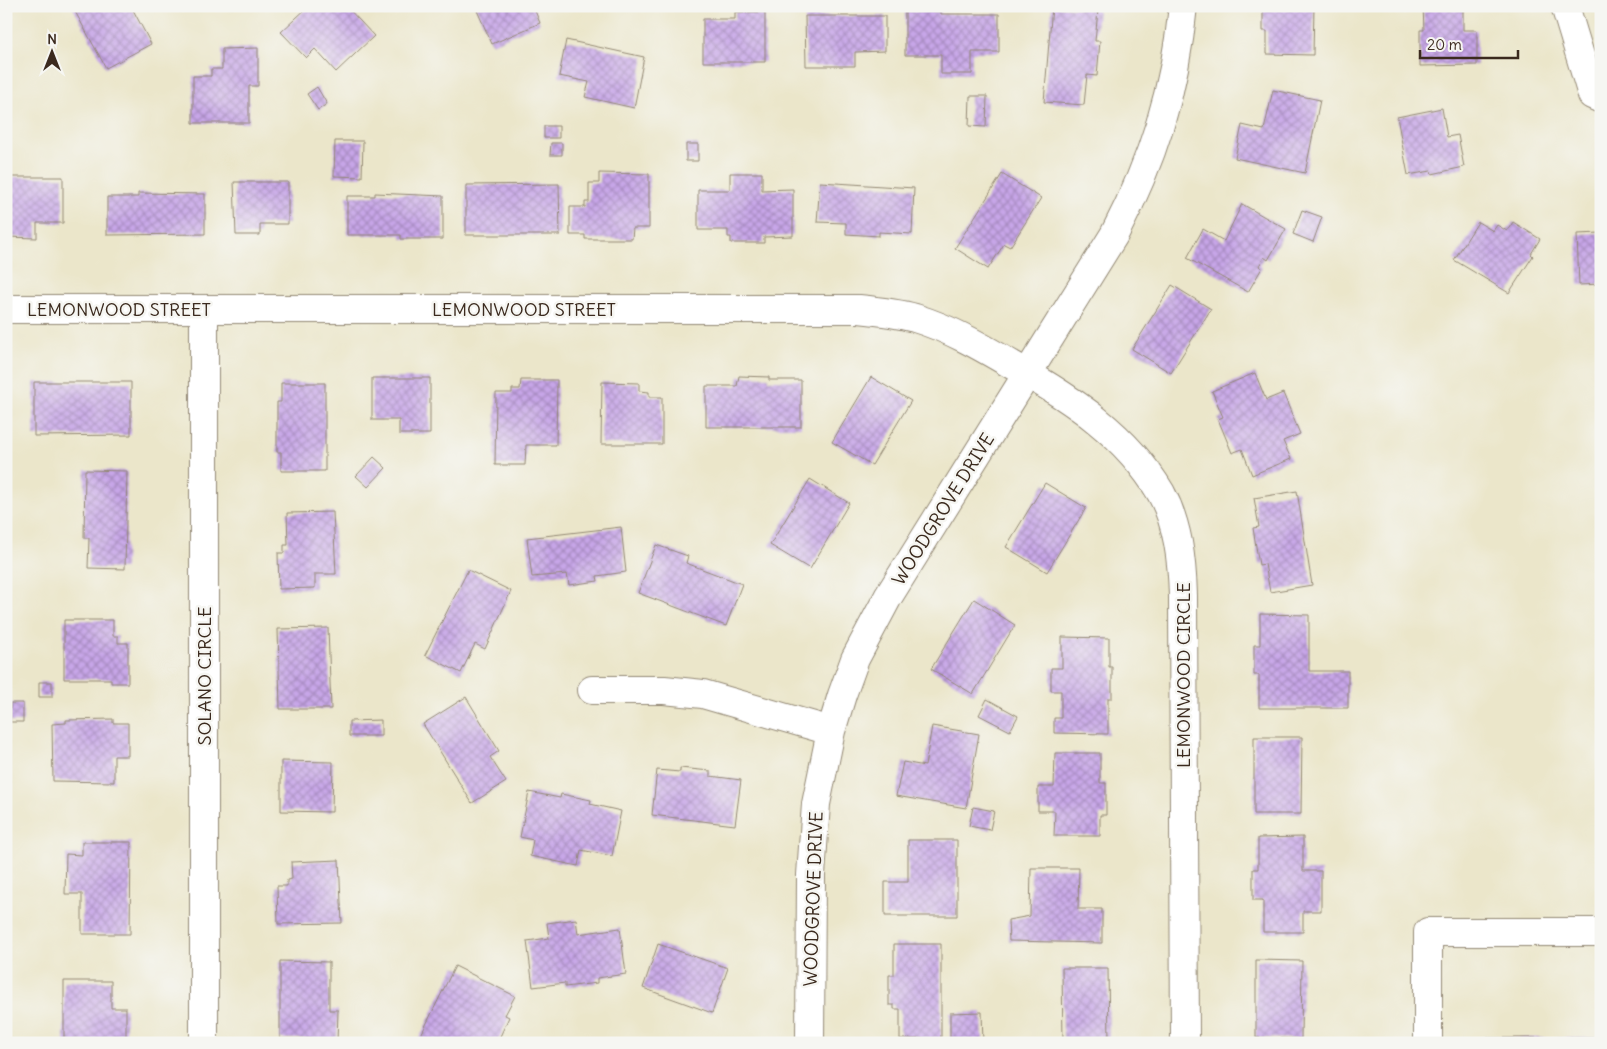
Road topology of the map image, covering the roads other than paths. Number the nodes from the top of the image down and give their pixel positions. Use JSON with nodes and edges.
{"nodes":[{"id":1,"x":1183,"y":6,"type":"edge"},
{"id":2,"x":1565,"y":6,"type":"edge"},
{"id":3,"x":1601,"y":99,"type":"edge"},
{"id":4,"x":6,"y":309,"type":"edge"},
{"id":5,"x":204,"y":309,"type":"junction"},
{"id":6,"x":1027,"y":373,"type":"junction"},
{"id":7,"x":592,"y":690,"type":"dead end"},
{"id":8,"x":831,"y":731,"type":"junction"},
{"id":9,"x":1601,"y":932,"type":"edge"},
{"id":10,"x":204,"y":1043,"type":"edge"},
{"id":11,"x":810,"y":1043,"type":"edge"},
{"id":12,"x":1185,"y":1043,"type":"edge"},
{"id":13,"x":1428,"y":1043,"type":"edge"}],
"edges":[{"from":1,"to":6,"type":"street","name":"WOODGROVE DRIVE"},
{"from":2,"to":3,"type":"street"},
{"from":4,"to":5,"type":"street","name":"LEMONWOOD STREET"},
{"from":5,"to":6,"type":"street","name":"LEMONWOOD STREET"},
{"from":5,"to":10,"type":"street","name":"SOLANO CIRCLE"},
{"from":6,"to":8,"type":"street","name":"WOODGROVE DRIVE"},
{"from":6,"to":12,"type":"street","name":"LEMONWOOD CIRCLE"},
{"from":7,"to":8,"type":"street"},
{"from":8,"to":11,"type":"street","name":"WOODGROVE DRIVE"},
{"from":9,"to":13,"type":"street"}]}
